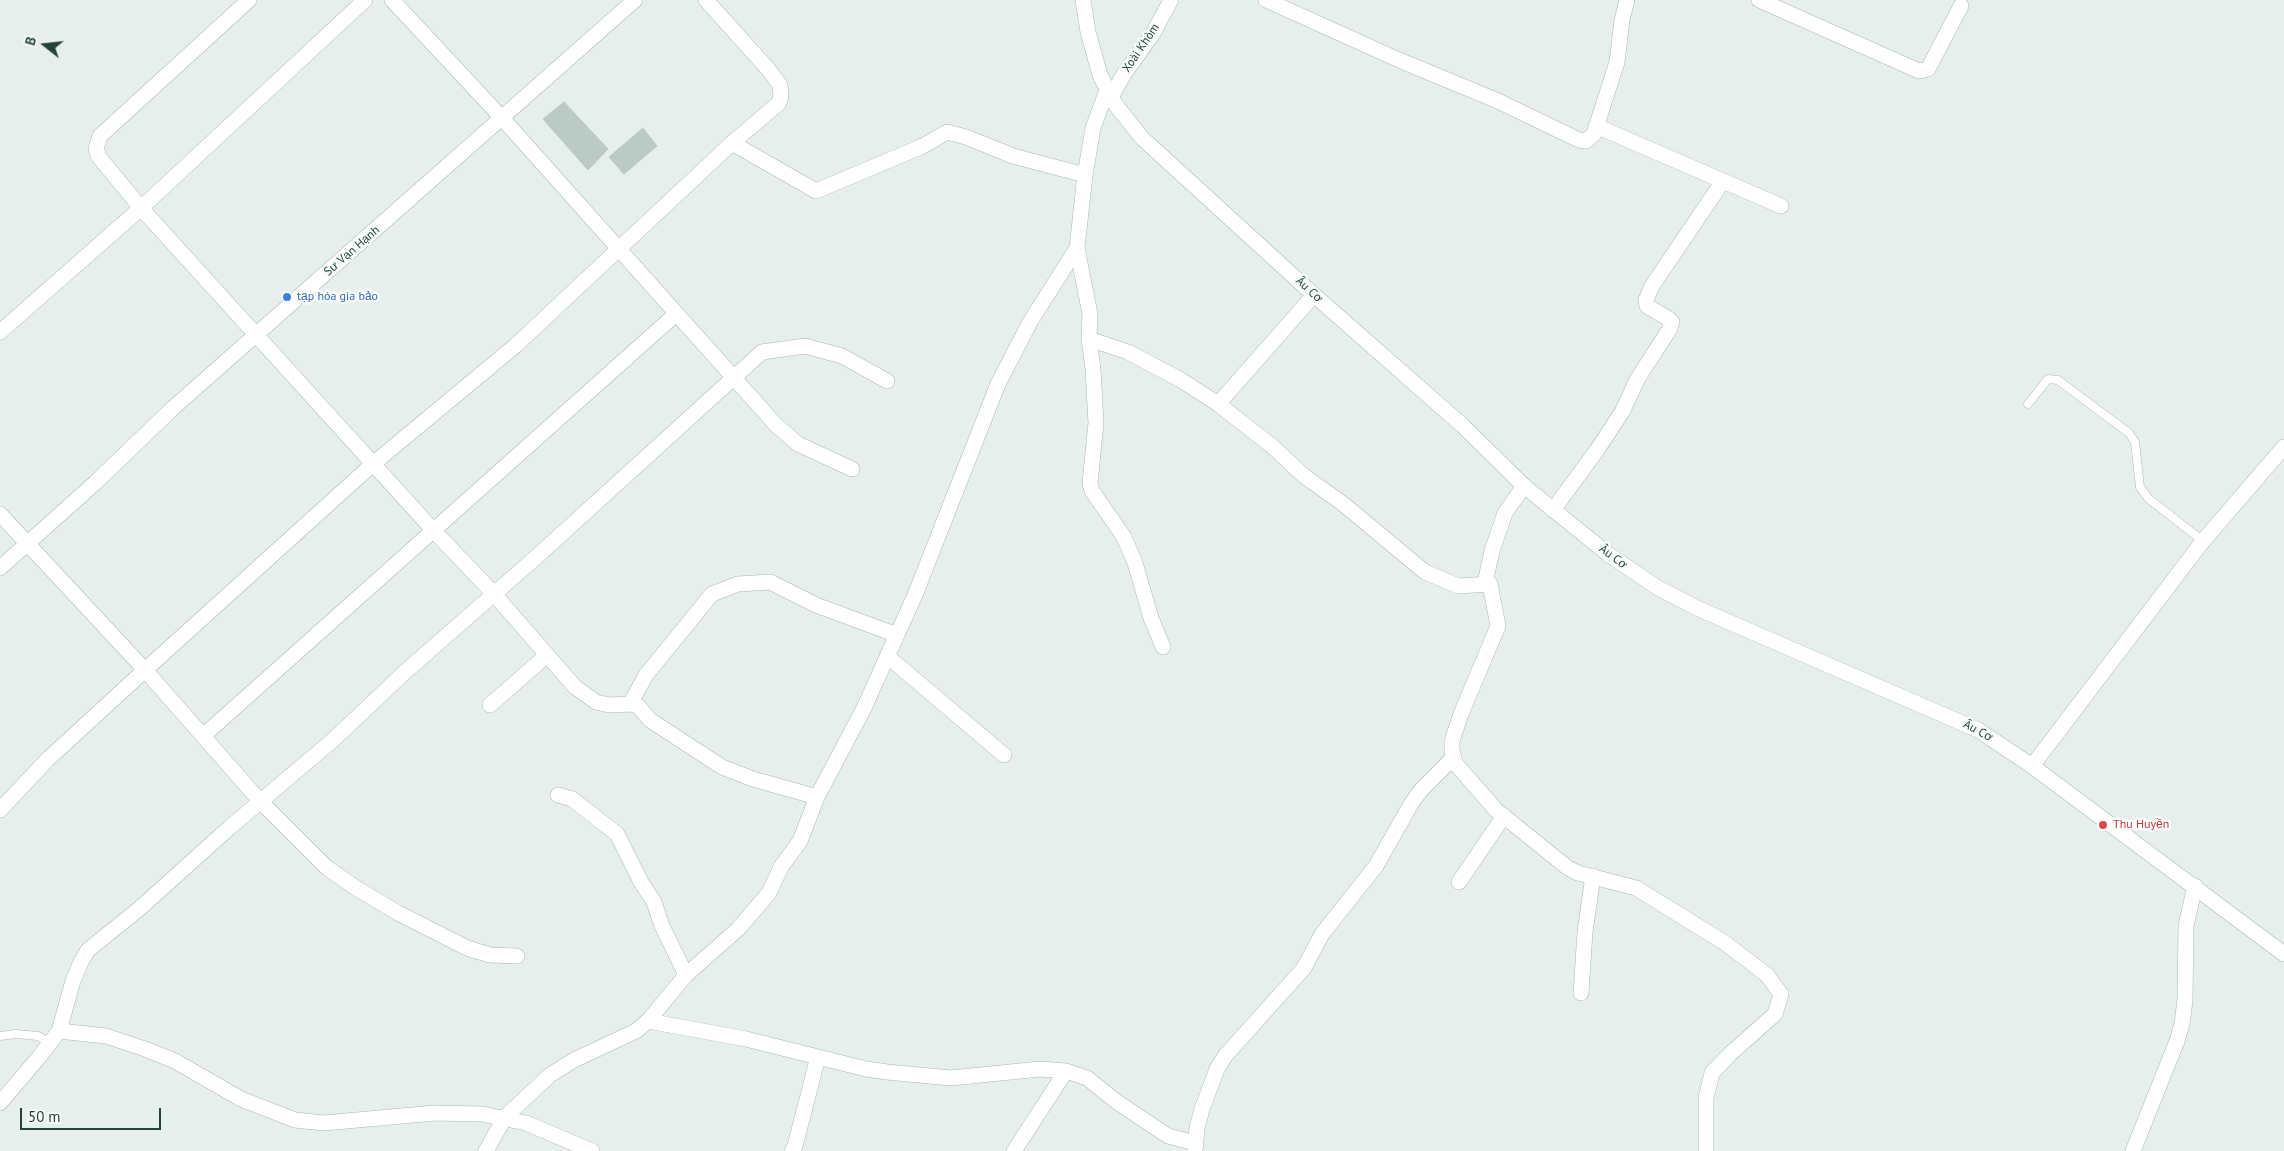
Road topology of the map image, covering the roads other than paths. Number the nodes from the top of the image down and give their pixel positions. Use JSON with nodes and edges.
{"nodes":[{"id":1,"x":249,"y":0,"type":"edge"},
{"id":2,"x":364,"y":0,"type":"edge"},
{"id":3,"x":392,"y":0,"type":"edge"},
{"id":4,"x":635,"y":0,"type":"edge"},
{"id":5,"x":706,"y":0,"type":"edge"},
{"id":6,"x":1083,"y":0,"type":"edge"},
{"id":7,"x":1171,"y":0,"type":"edge"},
{"id":8,"x":1266,"y":0,"type":"edge"},
{"id":9,"x":1627,"y":0,"type":"edge"},
{"id":10,"x":1759,"y":0,"type":"edge"},
{"id":11,"x":1961,"y":6,"type":"dead end"},
{"id":12,"x":1110,"y":93,"type":"junction"},
{"id":13,"x":502,"y":118,"type":"junction"},
{"id":14,"x":1596,"y":126,"type":"junction"},
{"id":15,"x":732,"y":143,"type":"junction"},
{"id":16,"x":1085,"y":175,"type":"junction"},
{"id":17,"x":1723,"y":181,"type":"junction"},
{"id":18,"x":1782,"y":206,"type":"dead end"},
{"id":19,"x":141,"y":208,"type":"junction"},
{"id":20,"x":1077,"y":248,"type":"junction"},
{"id":21,"x":618,"y":250,"type":"junction"},
{"id":22,"x":1314,"y":295,"type":"junction"},
{"id":23,"x":676,"y":314,"type":"junction"},
{"id":24,"x":0,"y":332,"type":"edge"},
{"id":25,"x":257,"y":336,"type":"junction"},
{"id":26,"x":1089,"y":339,"type":"junction"},
{"id":27,"x":735,"y":378,"type":"junction"},
{"id":28,"x":887,"y":381,"type":"dead end"},
{"id":29,"x":1218,"y":404,"type":"junction"},
{"id":30,"x":2028,"y":404,"type":"dead end"},
{"id":31,"x":2284,"y":447,"type":"edge"},
{"id":32,"x":374,"y":464,"type":"junction"},
{"id":33,"x":852,"y":468,"type":"dead end"},
{"id":34,"x":1524,"y":486,"type":"junction"},
{"id":35,"x":1553,"y":510,"type":"junction"},
{"id":36,"x":0,"y":514,"type":"edge"},
{"id":37,"x":434,"y":531,"type":"junction"},
{"id":38,"x":2204,"y":541,"type":"junction"},
{"id":39,"x":27,"y":544,"type":"junction"},
{"id":40,"x":0,"y":568,"type":"edge"},
{"id":41,"x":1485,"y":583,"type":"junction"},
{"id":42,"x":494,"y":594,"type":"junction"},
{"id":43,"x":897,"y":635,"type":"junction"},
{"id":44,"x":1163,"y":647,"type":"dead end"},
{"id":45,"x":546,"y":656,"type":"junction"},
{"id":46,"x":887,"y":656,"type":"junction"},
{"id":47,"x":145,"y":670,"type":"junction"},
{"id":48,"x":630,"y":704,"type":"junction"},
{"id":49,"x":490,"y":705,"type":"dead end"},
{"id":50,"x":202,"y":736,"type":"junction"},
{"id":51,"x":1004,"y":754,"type":"dead end"},
{"id":52,"x":1453,"y":758,"type":"junction"},
{"id":53,"x":2032,"y":766,"type":"junction"},
{"id":54,"x":558,"y":795,"type":"dead end"},
{"id":55,"x":817,"y":797,"type":"junction"},
{"id":56,"x":260,"y":801,"type":"junction"},
{"id":57,"x":0,"y":810,"type":"edge"},
{"id":58,"x":1504,"y":816,"type":"junction"},
{"id":59,"x":1594,"y":876,"type":"junction"},
{"id":60,"x":1459,"y":882,"type":"dead end"},
{"id":61,"x":2195,"y":886,"type":"junction"},
{"id":62,"x":2284,"y":954,"type":"edge"},
{"id":63,"x":517,"y":956,"type":"dead end"},
{"id":64,"x":686,"y":975,"type":"junction"},
{"id":65,"x":1580,"y":993,"type":"dead end"},
{"id":66,"x":648,"y":1021,"type":"junction"},
{"id":67,"x":0,"y":1036,"type":"edge"},
{"id":68,"x":54,"y":1037,"type":"junction"},
{"id":69,"x":818,"y":1057,"type":"junction"},
{"id":70,"x":1066,"y":1071,"type":"junction"},
{"id":71,"x":0,"y":1103,"type":"edge"},
{"id":72,"x":505,"y":1117,"type":"junction"},
{"id":73,"x":1195,"y":1147,"type":"edge"},
{"id":74,"x":486,"y":1151,"type":"edge"},
{"id":75,"x":592,"y":1151,"type":"edge"},
{"id":76,"x":792,"y":1151,"type":"edge"},
{"id":77,"x":1014,"y":1151,"type":"edge"},
{"id":78,"x":1706,"y":1151,"type":"edge"},
{"id":79,"x":2133,"y":1151,"type":"edge"}],
"edges":[{"from":1,"to":19,"type":"street"},
{"from":2,"to":19,"type":"street"},
{"from":3,"to":13,"type":"street"},
{"from":4,"to":13,"type":"street","name":"Sư Vạn Hạnh"},
{"from":5,"to":15,"type":"street"},
{"from":6,"to":12,"type":"street","name":"Âu Cơ"},
{"from":7,"to":12,"type":"street","name":"Xoài Khòm"},
{"from":8,"to":14,"type":"street"},
{"from":9,"to":14,"type":"street"},
{"from":10,"to":11,"type":"street"},
{"from":12,"to":16,"type":"street","name":"Xoài Khòm"},
{"from":12,"to":22,"type":"street","name":"Âu Cơ"},
{"from":13,"to":21,"type":"street"},
{"from":13,"to":25,"type":"street","name":"Sư Vạn Hạnh"},
{"from":14,"to":17,"type":"street"},
{"from":15,"to":16,"type":"street"},
{"from":15,"to":21,"type":"street"},
{"from":16,"to":20,"type":"street","name":"Xoài Khòm"},
{"from":17,"to":18,"type":"street"},
{"from":17,"to":35,"type":"street"},
{"from":19,"to":24,"type":"street"},
{"from":19,"to":25,"type":"street"},
{"from":20,"to":26,"type":"street"},
{"from":20,"to":43,"type":"street"},
{"from":21,"to":23,"type":"street"},
{"from":21,"to":32,"type":"street"},
{"from":22,"to":29,"type":"street"},
{"from":22,"to":34,"type":"street","name":"Âu Cơ"},
{"from":23,"to":27,"type":"street"},
{"from":23,"to":37,"type":"street"},
{"from":25,"to":32,"type":"street"},
{"from":25,"to":39,"type":"street","name":"Sư Vạn Hạnh"},
{"from":26,"to":29,"type":"street"},
{"from":26,"to":44,"type":"street"},
{"from":27,"to":28,"type":"street"},
{"from":27,"to":33,"type":"street"},
{"from":27,"to":42,"type":"street"},
{"from":29,"to":41,"type":"street"},
{"from":30,"to":38,"type":"lane"},
{"from":31,"to":38,"type":"street"},
{"from":32,"to":37,"type":"street"},
{"from":32,"to":47,"type":"street"},
{"from":34,"to":35,"type":"street","name":"Âu Cơ"},
{"from":34,"to":41,"type":"street"},
{"from":35,"to":53,"type":"street","name":"Âu Cơ"},
{"from":36,"to":39,"type":"street"},
{"from":37,"to":42,"type":"street"},
{"from":37,"to":50,"type":"street"},
{"from":38,"to":53,"type":"street"},
{"from":39,"to":40,"type":"street","name":"Sư Vạn Hạnh"},
{"from":39,"to":47,"type":"street"},
{"from":41,"to":52,"type":"street"},
{"from":42,"to":45,"type":"street"},
{"from":42,"to":56,"type":"street"},
{"from":43,"to":46,"type":"street"},
{"from":43,"to":48,"type":"street"},
{"from":45,"to":48,"type":"street"},
{"from":45,"to":49,"type":"street"},
{"from":46,"to":51,"type":"street"},
{"from":46,"to":55,"type":"street"},
{"from":47,"to":50,"type":"street"},
{"from":47,"to":57,"type":"street"},
{"from":48,"to":55,"type":"street"},
{"from":50,"to":56,"type":"street"},
{"from":52,"to":58,"type":"street"},
{"from":52,"to":73,"type":"street"},
{"from":53,"to":61,"type":"street","name":"Âu Cơ"},
{"from":54,"to":64,"type":"street"},
{"from":55,"to":64,"type":"street"},
{"from":56,"to":63,"type":"street"},
{"from":56,"to":68,"type":"street"},
{"from":58,"to":59,"type":"street"},
{"from":58,"to":60,"type":"street"},
{"from":59,"to":65,"type":"street"},
{"from":59,"to":78,"type":"street"},
{"from":61,"to":62,"type":"street","name":"Âu Cơ"},
{"from":61,"to":79,"type":"street"},
{"from":64,"to":66,"type":"street"},
{"from":66,"to":69,"type":"street"},
{"from":66,"to":72,"type":"street"},
{"from":67,"to":68,"type":"lane"},
{"from":68,"to":71,"type":"street"},
{"from":68,"to":72,"type":"street"},
{"from":69,"to":70,"type":"street"},
{"from":69,"to":76,"type":"street"},
{"from":70,"to":73,"type":"street"},
{"from":70,"to":77,"type":"street"},
{"from":72,"to":74,"type":"street"},
{"from":72,"to":75,"type":"street"}]}
